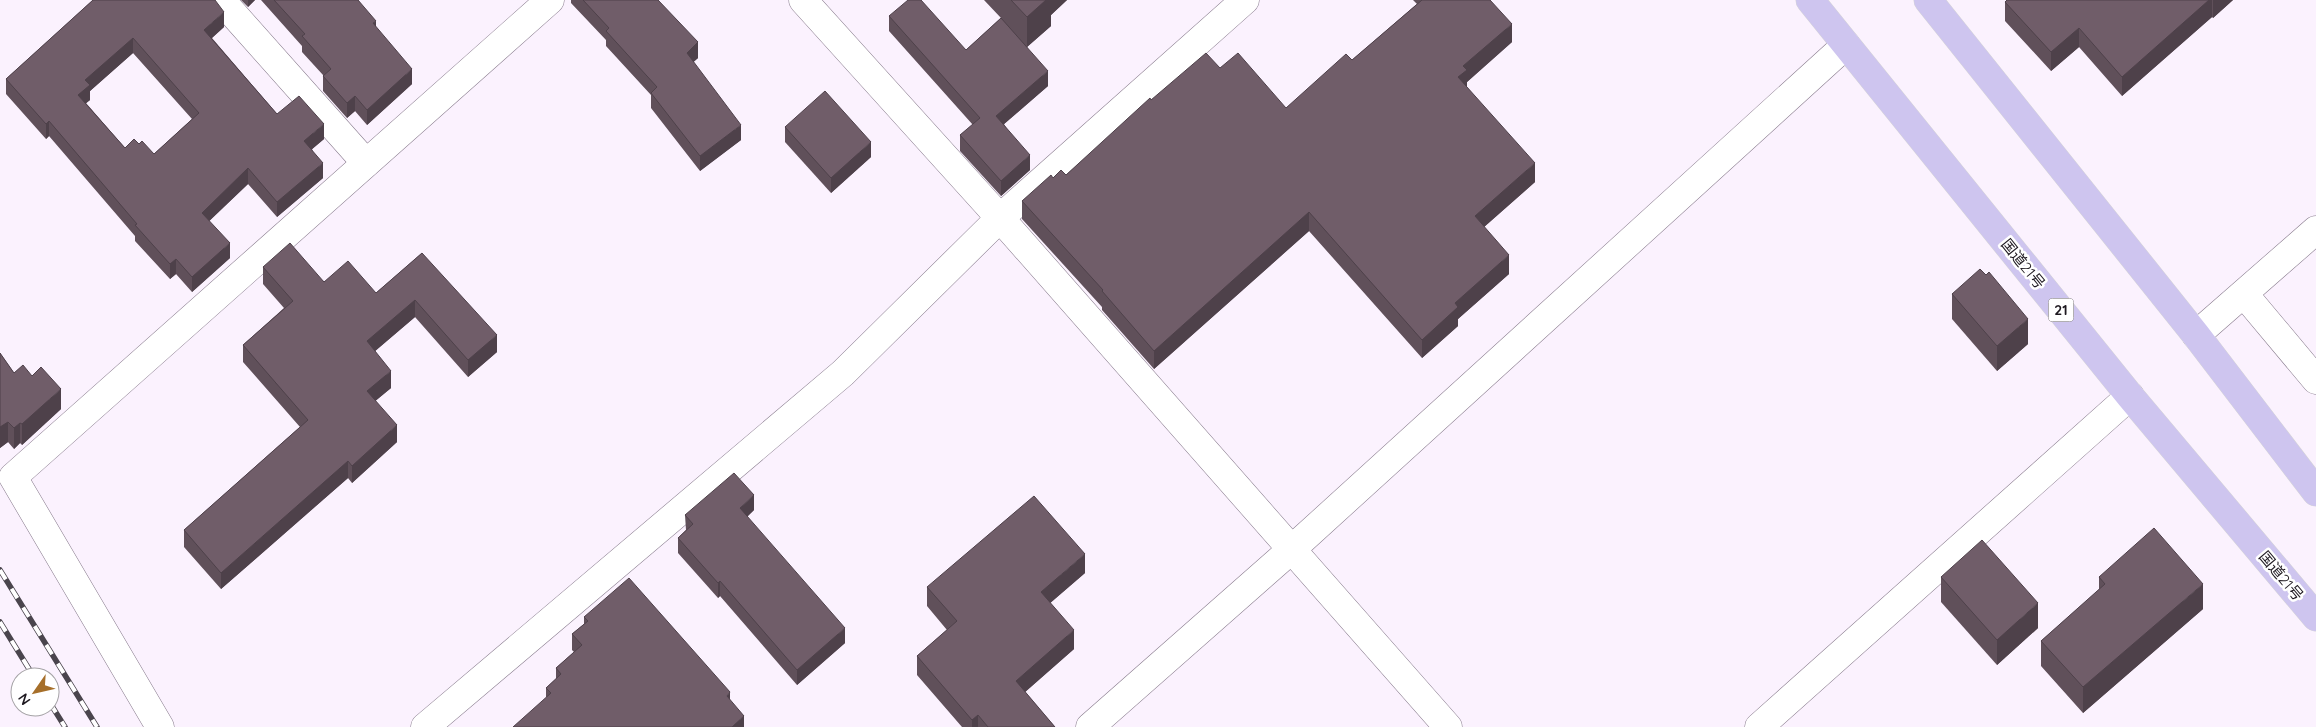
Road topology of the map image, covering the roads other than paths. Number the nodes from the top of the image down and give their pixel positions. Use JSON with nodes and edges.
{"nodes":[{"id":1,"x":221,"y":0,"type":"edge"},
{"id":2,"x":802,"y":0,"type":"edge"},
{"id":3,"x":1245,"y":0,"type":"edge"},
{"id":4,"x":1810,"y":0,"type":"edge"},
{"id":5,"x":1928,"y":0,"type":"edge"},
{"id":6,"x":534,"y":5,"type":"edge"},
{"id":7,"x":1846,"y":45,"type":"junction"},
{"id":8,"x":366,"y":163,"type":"junction"},
{"id":9,"x":1000,"y":218,"type":"junction"},
{"id":10,"x":2316,"y":230,"type":"edge"},
{"id":11,"x":2244,"y":294,"type":"junction"},
{"id":12,"x":2196,"y":335,"type":"junction"},
{"id":13,"x":2316,"y":380,"type":"edge"},
{"id":14,"x":2130,"y":396,"type":"junction"},
{"id":15,"x":2316,"y":492,"type":"edge"},
{"id":16,"x":1292,"y":550,"type":"junction"},
{"id":17,"x":2316,"y":617,"type":"edge"},
{"id":18,"x":160,"y":727,"type":"edge"},
{"id":19,"x":425,"y":727,"type":"edge"},
{"id":20,"x":1090,"y":727,"type":"edge"},
{"id":21,"x":1448,"y":727,"type":"edge"},
{"id":22,"x":1759,"y":727,"type":"edge"}],
"edges":[{"from":1,"to":8,"type":"street"},
{"from":2,"to":9,"type":"street"},
{"from":3,"to":9,"type":"street"},
{"from":4,"to":7,"type":"highway","name":"国道21号","number":"21"},
{"from":5,"to":12,"type":"highway"},
{"from":6,"to":8,"type":"street"},
{"from":7,"to":14,"type":"highway","name":"国道21号","number":"21"},
{"from":7,"to":16,"type":"street"},
{"from":8,"to":18,"type":"street"},
{"from":9,"to":16,"type":"street"},
{"from":9,"to":19,"type":"street"},
{"from":10,"to":11,"type":"street"},
{"from":11,"to":12,"type":"street"},
{"from":11,"to":13,"type":"street"},
{"from":12,"to":15,"type":"highway"},
{"from":14,"to":17,"type":"highway","name":"国道21号","number":"21"},
{"from":14,"to":22,"type":"street"},
{"from":16,"to":20,"type":"street"},
{"from":16,"to":21,"type":"street"}]}
